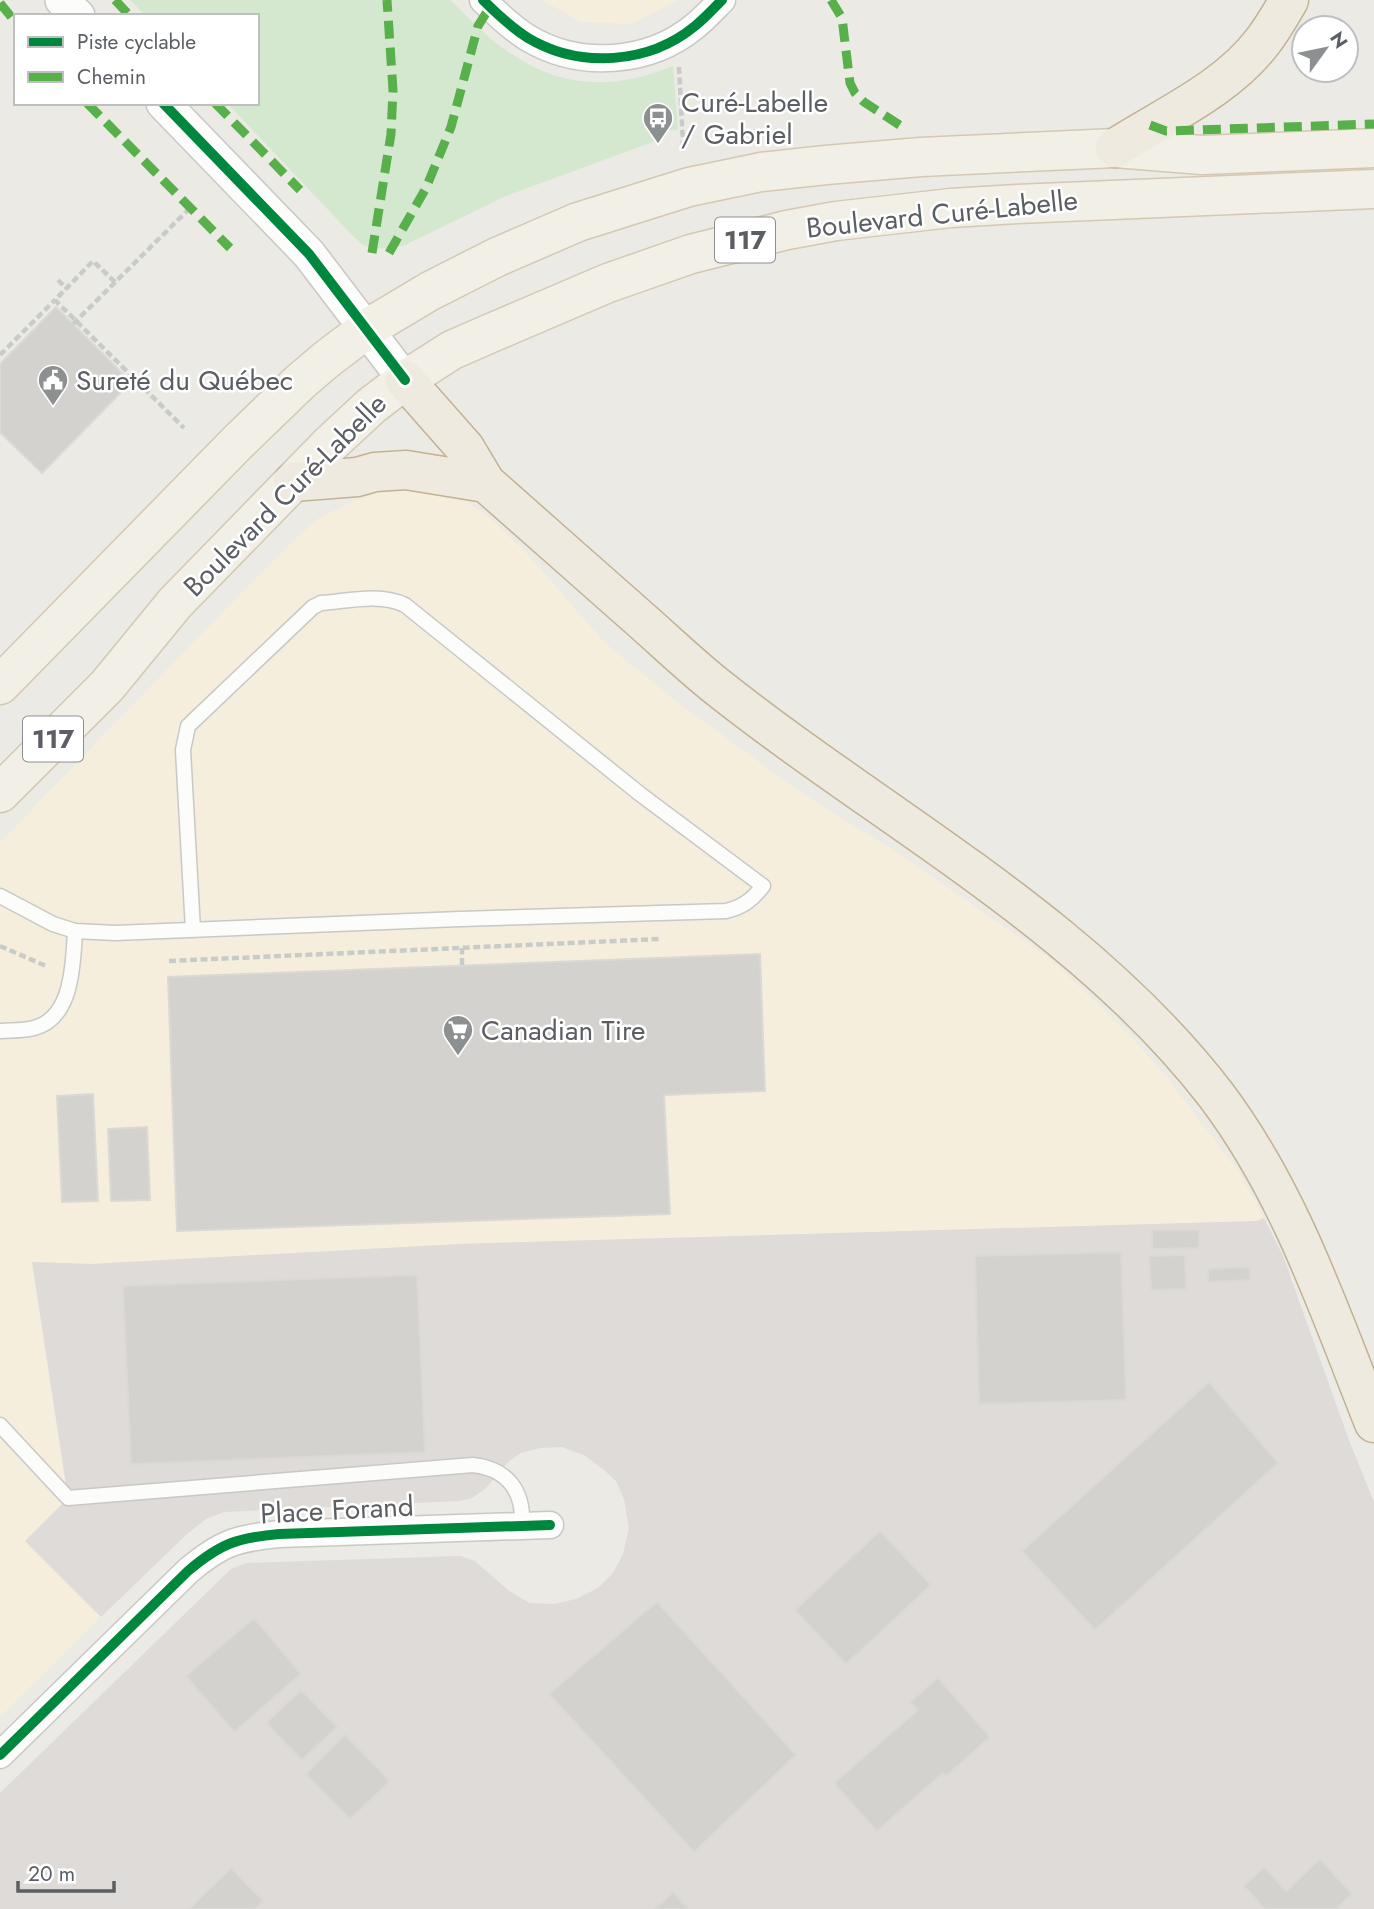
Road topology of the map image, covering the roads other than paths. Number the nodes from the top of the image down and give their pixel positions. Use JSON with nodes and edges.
{"nodes":[{"id":1,"x":62,"y":0,"type":"edge"},
{"id":2,"x":483,"y":0,"type":"edge"},
{"id":3,"x":722,"y":0,"type":"edge"},
{"id":4,"x":1289,"y":0,"type":"edge"},
{"id":5,"x":76,"y":14,"type":"edge"},
{"id":6,"x":165,"y":105,"type":"edge"},
{"id":7,"x":1115,"y":148,"type":"junction"},
{"id":8,"x":1374,"y":148,"type":"edge"},
{"id":9,"x":1374,"y":189,"type":"edge"},
{"id":10,"x":368,"y":328,"type":"junction"},
{"id":11,"x":405,"y":380,"type":"junction"},
{"id":12,"x":293,"y":482,"type":"junction"},
{"id":13,"x":486,"y":483,"type":"junction"},
{"id":14,"x":0,"y":685,"type":"edge"},
{"id":15,"x":0,"y":793,"type":"edge"},
{"id":16,"x":0,"y":896,"type":"edge"},
{"id":17,"x":193,"y":930,"type":"junction"},
{"id":18,"x":75,"y":931,"type":"junction"},
{"id":19,"x":0,"y":1031,"type":"edge"},
{"id":20,"x":1374,"y":1423,"type":"edge"},
{"id":21,"x":0,"y":1425,"type":"edge"},
{"id":22,"x":551,"y":1525,"type":"dead end"},
{"id":23,"x":522,"y":1526,"type":"junction"},
{"id":24,"x":0,"y":1755,"type":"edge"}],
"edges":[{"from":1,"to":5,"type":"street"},
{"from":2,"to":3,"type":"street"},
{"from":4,"to":7,"type":"highway"},
{"from":6,"to":10,"type":"street"},
{"from":7,"to":8,"type":"main road","name":"Boulevard Curé-Labelle","number":"117"},
{"from":7,"to":10,"type":"main road","name":"Boulevard Curé-Labelle","number":"117"},
{"from":9,"to":11,"type":"main road","name":"Boulevard Curé-Labelle","number":"117"},
{"from":10,"to":11,"type":"street"},
{"from":10,"to":14,"type":"main road","name":"Boulevard Curé-Labelle","number":"117"},
{"from":11,"to":12,"type":"main road","name":"Boulevard Curé-Labelle","number":"117"},
{"from":11,"to":13,"type":"highway"},
{"from":12,"to":13,"type":"highway"},
{"from":12,"to":15,"type":"main road","name":"Boulevard Curé-Labelle","number":"117"},
{"from":13,"to":20,"type":"highway"},
{"from":16,"to":18,"type":"lane"},
{"from":17,"to":17,"type":"lane"},
{"from":17,"to":18,"type":"lane"},
{"from":18,"to":19,"type":"lane"},
{"from":21,"to":23,"type":"lane"},
{"from":22,"to":23,"type":"street","name":"Place Forand"},
{"from":23,"to":24,"type":"street","name":"Place Forand"}]}
